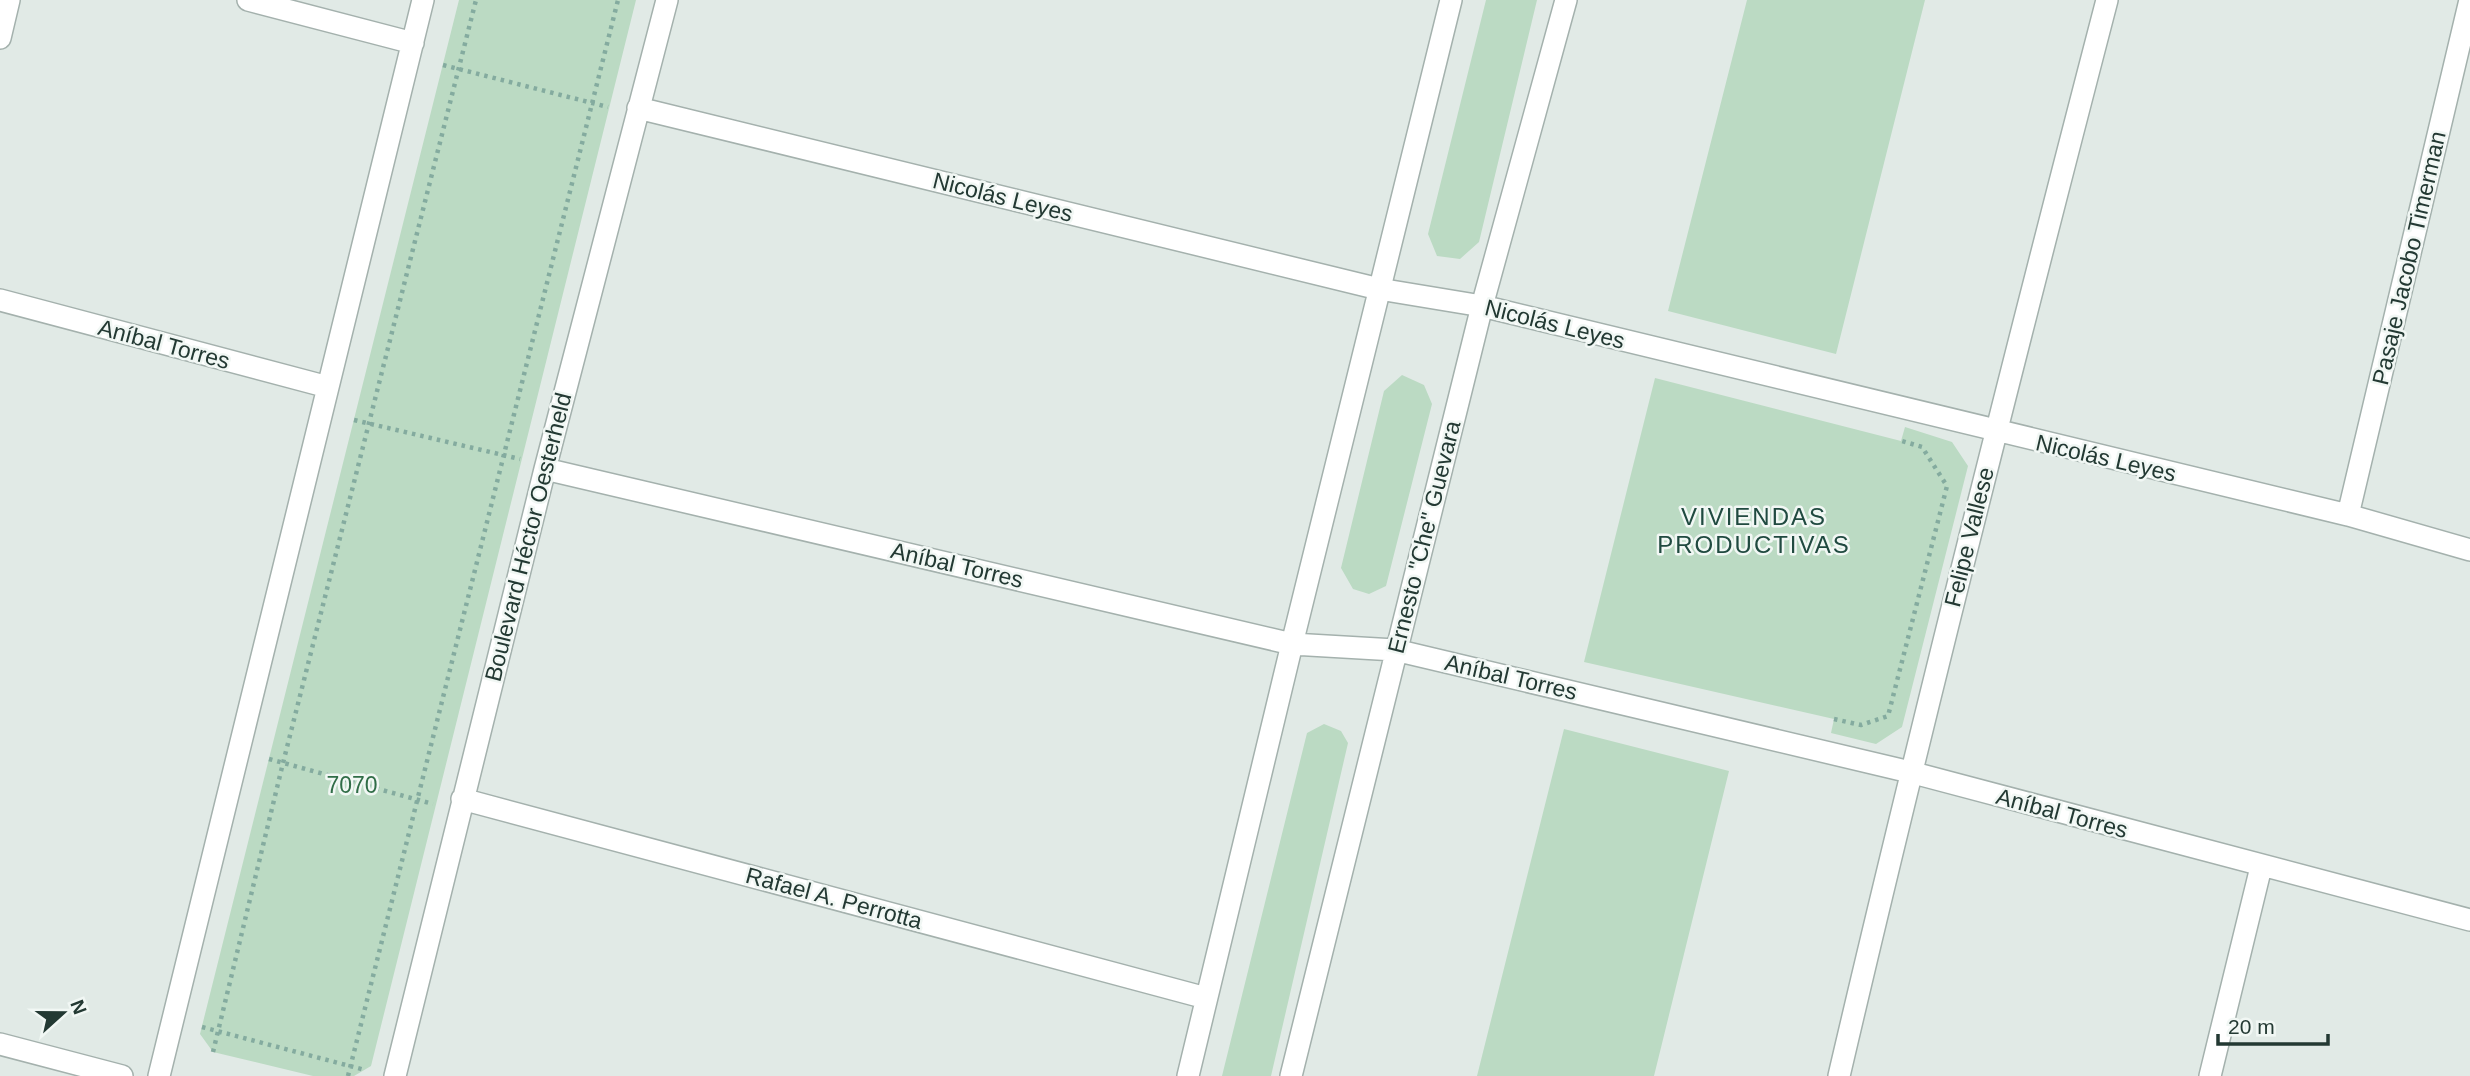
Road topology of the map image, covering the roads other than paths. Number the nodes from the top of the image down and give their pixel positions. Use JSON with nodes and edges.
{"nodes":[{"id":1,"x":9,"y":0,"type":"edge"},
{"id":2,"x":248,"y":0,"type":"edge"},
{"id":3,"x":423,"y":0,"type":"edge"},
{"id":4,"x":667,"y":0,"type":"edge"},
{"id":5,"x":1451,"y":0,"type":"edge"},
{"id":6,"x":1566,"y":0,"type":"edge"},
{"id":7,"x":2107,"y":0,"type":"edge"},
{"id":8,"x":2470,"y":0,"type":"edge"},
{"id":9,"x":0,"y":38,"type":"edge"},
{"id":10,"x":413,"y":43,"type":"junction"},
{"id":11,"x":638,"y":108,"type":"junction"},
{"id":12,"x":1379,"y":289,"type":"junction"},
{"id":13,"x":0,"y":300,"type":"edge"},
{"id":14,"x":1482,"y":306,"type":"junction"},
{"id":15,"x":328,"y":387,"type":"junction"},
{"id":16,"x":1995,"y":432,"type":"junction"},
{"id":17,"x":545,"y":469,"type":"junction"},
{"id":18,"x":2348,"y":515,"type":"junction"},
{"id":19,"x":2470,"y":550,"type":"edge"},
{"id":20,"x":1292,"y":644,"type":"junction"},
{"id":21,"x":1395,"y":650,"type":"junction"},
{"id":22,"x":1910,"y":772,"type":"junction"},
{"id":23,"x":462,"y":799,"type":"junction"},
{"id":24,"x":2261,"y":867,"type":"junction"},
{"id":25,"x":2470,"y":920,"type":"edge"},
{"id":26,"x":1206,"y":998,"type":"junction"},
{"id":27,"x":0,"y":1044,"type":"edge"},
{"id":28,"x":122,"y":1076,"type":"edge"},
{"id":29,"x":159,"y":1076,"type":"edge"},
{"id":30,"x":395,"y":1076,"type":"edge"},
{"id":31,"x":1188,"y":1076,"type":"edge"},
{"id":32,"x":1291,"y":1076,"type":"edge"},
{"id":33,"x":1839,"y":1076,"type":"edge"},
{"id":34,"x":2210,"y":1076,"type":"edge"}],
"edges":[{"from":1,"to":9,"type":"street"},
{"from":2,"to":10,"type":"street"},
{"from":3,"to":10,"type":"street"},
{"from":4,"to":11,"type":"street","name":"Boulevard Héctor Oesterheld"},
{"from":5,"to":12,"type":"street"},
{"from":6,"to":14,"type":"street","name":"Ernesto \"Che\" Guevara"},
{"from":7,"to":16,"type":"street","name":"Felipe Vallese"},
{"from":8,"to":18,"type":"street","name":"Pasaje Jacobo Timerman"},
{"from":10,"to":15,"type":"street"},
{"from":11,"to":12,"type":"street","name":"Nicolás Leyes"},
{"from":11,"to":17,"type":"street","name":"Boulevard Héctor Oesterheld"},
{"from":12,"to":14,"type":"street","name":"Nicolás Leyes"},
{"from":12,"to":20,"type":"street"},
{"from":13,"to":15,"type":"street","name":"Aníbal Torres"},
{"from":14,"to":16,"type":"street","name":"Nicolás Leyes"},
{"from":14,"to":21,"type":"street","name":"Ernesto \"Che\" Guevara"},
{"from":15,"to":29,"type":"street"},
{"from":16,"to":18,"type":"street","name":"Nicolás Leyes"},
{"from":16,"to":22,"type":"street","name":"Felipe Vallese"},
{"from":17,"to":20,"type":"street","name":"Aníbal Torres"},
{"from":17,"to":23,"type":"street","name":"Boulevard Héctor Oesterheld"},
{"from":18,"to":19,"type":"street","name":"Nicolás Leyes"},
{"from":20,"to":21,"type":"street","name":"Aníbal Torres"},
{"from":20,"to":26,"type":"street"},
{"from":21,"to":22,"type":"street","name":"Aníbal Torres"},
{"from":21,"to":32,"type":"street","name":"Ernesto \"Che\" Guevara"},
{"from":22,"to":24,"type":"street","name":"Aníbal Torres"},
{"from":22,"to":33,"type":"street","name":"Felipe Vallese"},
{"from":23,"to":26,"type":"street","name":"Rafael A. Perrotta"},
{"from":23,"to":30,"type":"street","name":"Boulevard Héctor Oesterheld"},
{"from":24,"to":25,"type":"street","name":"Aníbal Torres"},
{"from":24,"to":34,"type":"street"},
{"from":26,"to":31,"type":"street"},
{"from":27,"to":28,"type":"street"}]}
